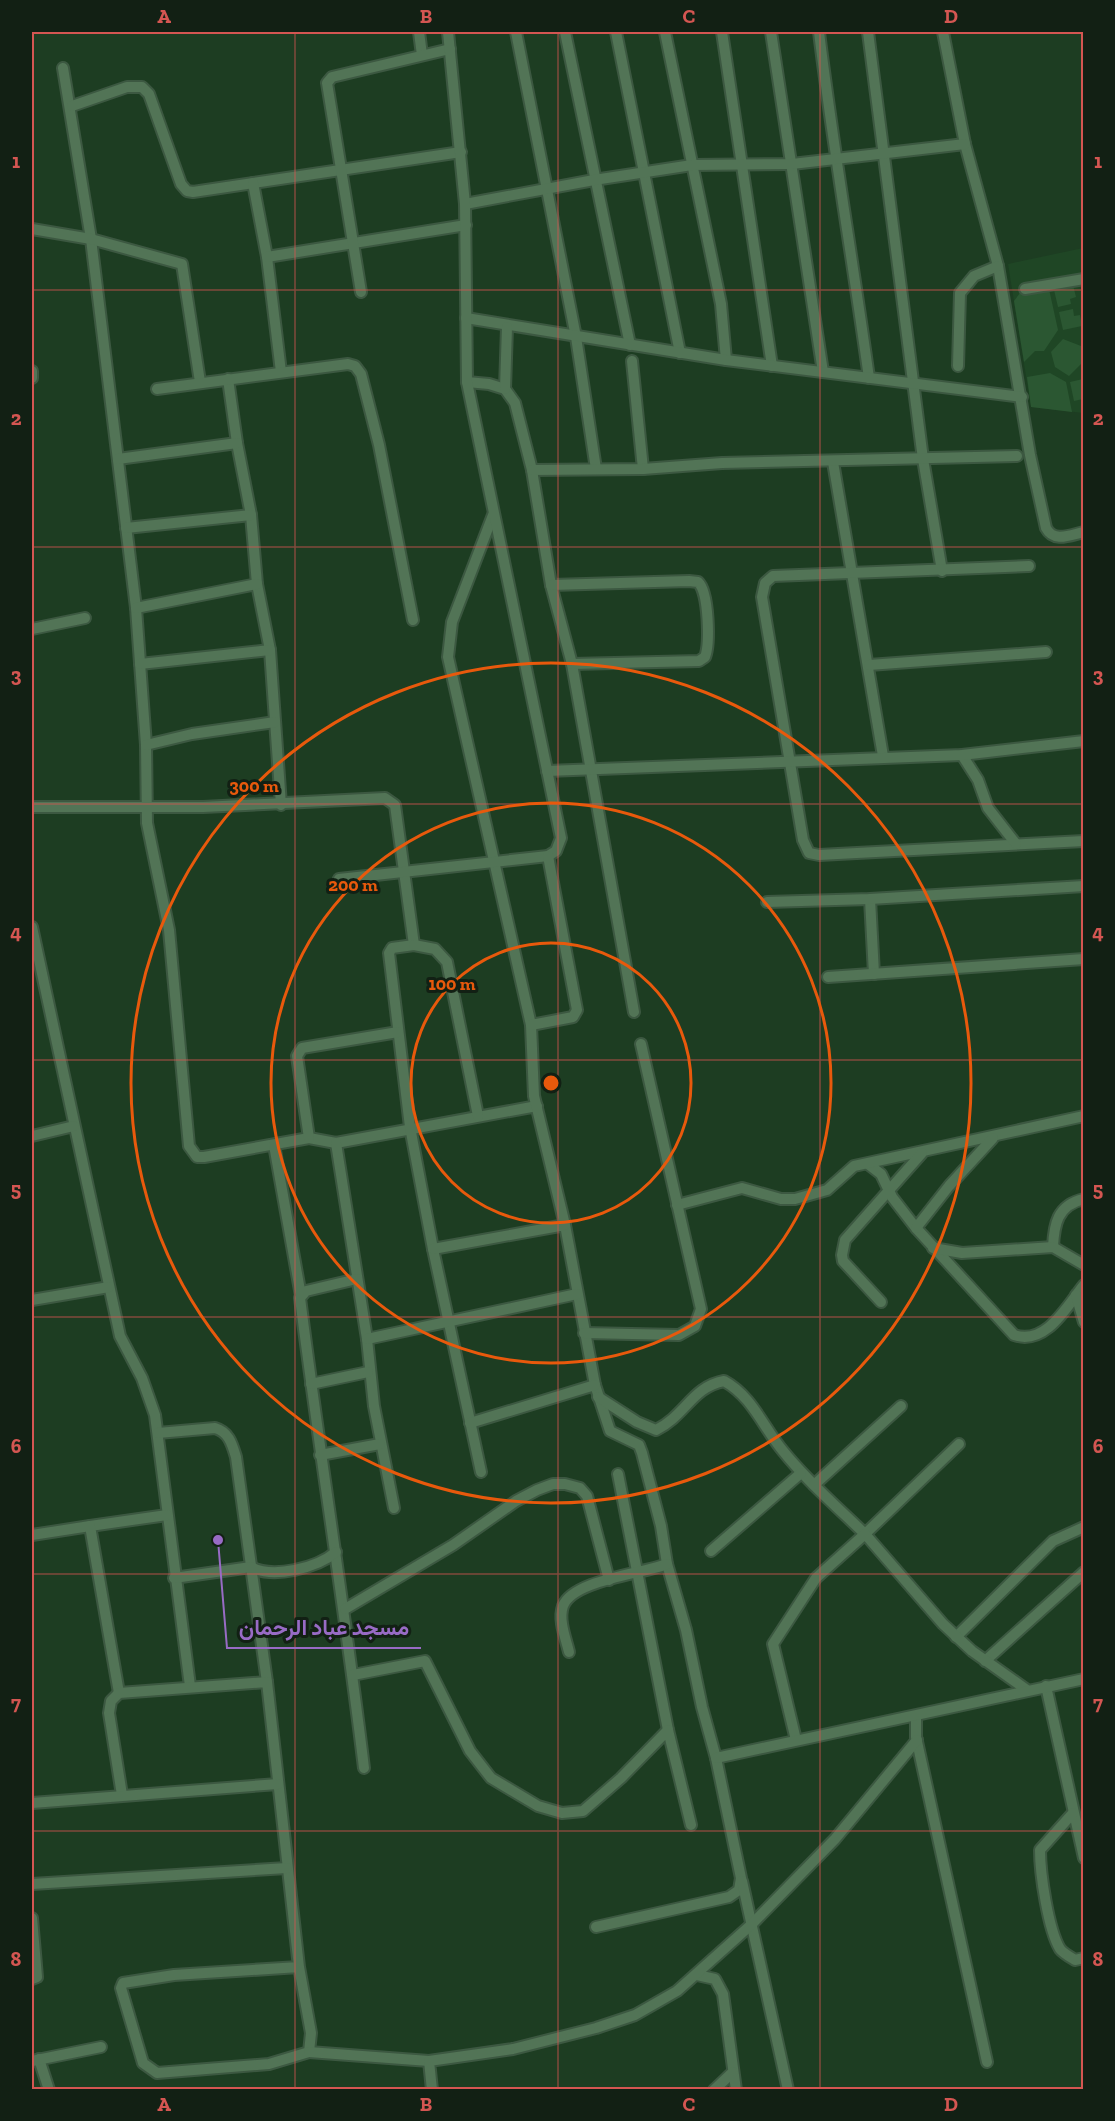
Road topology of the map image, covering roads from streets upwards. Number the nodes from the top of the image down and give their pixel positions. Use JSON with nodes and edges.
{"nodes":[{"id":1,"x":418,"y":32,"type":"edge"},
{"id":2,"x":448,"y":32,"type":"edge"},
{"id":3,"x":516,"y":32,"type":"edge"},
{"id":4,"x":566,"y":32,"type":"edge"},
{"id":5,"x":616,"y":32,"type":"edge"},
{"id":6,"x":665,"y":32,"type":"edge"},
{"id":7,"x":722,"y":32,"type":"edge"},
{"id":8,"x":771,"y":32,"type":"edge"},
{"id":9,"x":819,"y":32,"type":"edge"},
{"id":10,"x":868,"y":32,"type":"edge"},
{"id":11,"x":943,"y":32,"type":"edge"},
{"id":12,"x":450,"y":49,"type":"junction"},
{"id":13,"x":422,"y":55,"type":"junction"},
{"id":14,"x":63,"y":68,"type":"dead end"},
{"id":15,"x":72,"y":106,"type":"junction"},
{"id":16,"x":965,"y":144,"type":"junction"},
{"id":17,"x":461,"y":152,"type":"junction"},
{"id":18,"x":882,"y":156,"type":"junction"},
{"id":19,"x":835,"y":161,"type":"junction"},
{"id":20,"x":741,"y":164,"type":"junction"},
{"id":21,"x":792,"y":164,"type":"junction"},
{"id":22,"x":692,"y":165,"type":"junction"},
{"id":23,"x":340,"y":168,"type":"junction"},
{"id":24,"x":644,"y":172,"type":"junction"},
{"id":25,"x":594,"y":180,"type":"junction"},
{"id":26,"x":253,"y":183,"type":"junction"},
{"id":27,"x":547,"y":189,"type":"junction"},
{"id":28,"x":465,"y":204,"type":"junction"},
{"id":29,"x":466,"y":225,"type":"junction"},
{"id":30,"x":32,"y":229,"type":"edge"},
{"id":31,"x":91,"y":239,"type":"junction"},
{"id":32,"x":352,"y":243,"type":"junction"},
{"id":33,"x":267,"y":257,"type":"junction"},
{"id":34,"x":998,"y":267,"type":"junction"},
{"id":35,"x":1083,"y":279,"type":"edge"},
{"id":36,"x":1025,"y":289,"type":"dead end"},
{"id":37,"x":361,"y":292,"type":"dead end"},
{"id":38,"x":466,"y":318,"type":"junction"},
{"id":39,"x":507,"y":327,"type":"junction"},
{"id":40,"x":576,"y":337,"type":"junction"},
{"id":41,"x":630,"y":345,"type":"junction"},
{"id":42,"x":680,"y":353,"type":"junction"},
{"id":43,"x":726,"y":360,"type":"junction"},
{"id":44,"x":632,"y":361,"type":"dead end"},
{"id":45,"x":772,"y":366,"type":"junction"},
{"id":46,"x":958,"y":366,"type":"dead end"},
{"id":47,"x":32,"y":371,"type":"edge"},
{"id":48,"x":281,"y":372,"type":"junction"},
{"id":49,"x":824,"y":372,"type":"junction"},
{"id":50,"x":32,"y":378,"type":"edge"},
{"id":51,"x":869,"y":378,"type":"junction"},
{"id":52,"x":228,"y":379,"type":"junction"},
{"id":53,"x":200,"y":382,"type":"junction"},
{"id":54,"x":467,"y":382,"type":"junction"},
{"id":55,"x":914,"y":384,"type":"junction"},
{"id":56,"x":156,"y":389,"type":"dead end"},
{"id":57,"x":505,"y":389,"type":"junction"},
{"id":58,"x":1022,"y":397,"type":"junction"},
{"id":59,"x":237,"y":443,"type":"junction"},
{"id":60,"x":1017,"y":456,"type":"dead end"},
{"id":61,"x":118,"y":459,"type":"junction"},
{"id":62,"x":923,"y":459,"type":"junction"},
{"id":63,"x":833,"y":462,"type":"junction"},
{"id":64,"x":596,"y":469,"type":"junction"},
{"id":65,"x":643,"y":469,"type":"junction"},
{"id":66,"x":532,"y":470,"type":"junction"},
{"id":67,"x":251,"y":515,"type":"junction"},
{"id":68,"x":493,"y":515,"type":"junction"},
{"id":69,"x":126,"y":528,"type":"junction"},
{"id":70,"x":1083,"y":532,"type":"edge"},
{"id":71,"x":1029,"y":566,"type":"dead end"},
{"id":72,"x":942,"y":571,"type":"junction"},
{"id":73,"x":853,"y":573,"type":"junction"},
{"id":74,"x":257,"y":584,"type":"junction"},
{"id":75,"x":551,"y":585,"type":"junction"},
{"id":76,"x":136,"y":608,"type":"junction"},
{"id":77,"x":85,"y":618,"type":"dead end"},
{"id":78,"x":413,"y":620,"type":"dead end"},
{"id":79,"x":32,"y":629,"type":"edge"},
{"id":80,"x":270,"y":650,"type":"junction"},
{"id":81,"x":1046,"y":652,"type":"dead end"},
{"id":82,"x":140,"y":664,"type":"junction"},
{"id":83,"x":572,"y":664,"type":"junction"},
{"id":84,"x":868,"y":664,"type":"junction"},
{"id":85,"x":275,"y":722,"type":"junction"},
{"id":86,"x":1083,"y":741,"type":"edge"},
{"id":87,"x":146,"y":746,"type":"junction"},
{"id":88,"x":962,"y":755,"type":"junction"},
{"id":89,"x":883,"y":756,"type":"junction"},
{"id":90,"x":789,"y":762,"type":"junction"},
{"id":91,"x":590,"y":769,"type":"junction"},
{"id":92,"x":547,"y":771,"type":"junction"},
{"id":93,"x":281,"y":805,"type":"junction"},
{"id":94,"x":32,"y":807,"type":"edge"},
{"id":95,"x":147,"y":807,"type":"junction"},
{"id":96,"x":1083,"y":841,"type":"edge"},
{"id":97,"x":1016,"y":844,"type":"junction"},
{"id":98,"x":548,"y":856,"type":"junction"},
{"id":99,"x":494,"y":861,"type":"junction"},
{"id":100,"x":402,"y":872,"type":"junction"},
{"id":101,"x":339,"y":879,"type":"dead end"},
{"id":102,"x":1083,"y":886,"type":"edge"},
{"id":103,"x":870,"y":899,"type":"junction"},
{"id":104,"x":767,"y":902,"type":"dead end"},
{"id":105,"x":32,"y":927,"type":"edge"},
{"id":106,"x":414,"y":945,"type":"junction"},
{"id":107,"x":1083,"y":959,"type":"edge"},
{"id":108,"x":35,"y":964,"type":"edge"},
{"id":109,"x":874,"y":974,"type":"junction"},
{"id":110,"x":828,"y":977,"type":"dead end"},
{"id":111,"x":634,"y":1012,"type":"dead end"},
{"id":112,"x":531,"y":1025,"type":"junction"},
{"id":113,"x":398,"y":1032,"type":"junction"},
{"id":114,"x":641,"y":1044,"type":"dead end"},
{"id":115,"x":537,"y":1106,"type":"junction"},
{"id":116,"x":478,"y":1116,"type":"junction"},
{"id":117,"x":1083,"y":1116,"type":"edge"},
{"id":118,"x":74,"y":1126,"type":"junction"},
{"id":119,"x":410,"y":1127,"type":"junction"},
{"id":120,"x":32,"y":1136,"type":"edge"},
{"id":121,"x":309,"y":1138,"type":"junction"},
{"id":122,"x":993,"y":1138,"type":"junction"},
{"id":123,"x":336,"y":1143,"type":"junction"},
{"id":124,"x":274,"y":1145,"type":"junction"},
{"id":125,"x":922,"y":1152,"type":"junction"},
{"id":126,"x":868,"y":1164,"type":"junction"},
{"id":127,"x":889,"y":1189,"type":"junction"},
{"id":128,"x":1083,"y":1199,"type":"edge"},
{"id":129,"x":677,"y":1205,"type":"junction"},
{"id":130,"x":565,"y":1225,"type":"junction"},
{"id":131,"x":916,"y":1228,"type":"junction"},
{"id":132,"x":1053,"y":1247,"type":"junction"},
{"id":133,"x":933,"y":1248,"type":"junction"},
{"id":134,"x":433,"y":1249,"type":"junction"},
{"id":135,"x":1083,"y":1265,"type":"edge"},
{"id":136,"x":357,"y":1279,"type":"junction"},
{"id":137,"x":1083,"y":1285,"type":"edge"},
{"id":138,"x":109,"y":1287,"type":"junction"},
{"id":139,"x":577,"y":1294,"type":"junction"},
{"id":140,"x":1076,"y":1295,"type":"junction"},
{"id":141,"x":300,"y":1296,"type":"junction"},
{"id":142,"x":32,"y":1300,"type":"edge"},
{"id":143,"x":881,"y":1302,"type":"dead end"},
{"id":144,"x":449,"y":1320,"type":"junction"},
{"id":145,"x":1083,"y":1322,"type":"edge"},
{"id":146,"x":584,"y":1333,"type":"junction"},
{"id":147,"x":367,"y":1338,"type":"junction"},
{"id":148,"x":369,"y":1372,"type":"junction"},
{"id":149,"x":311,"y":1384,"type":"junction"},
{"id":150,"x":595,"y":1385,"type":"junction"},
{"id":151,"x":598,"y":1397,"type":"junction"},
{"id":152,"x":901,"y":1406,"type":"dead end"},
{"id":153,"x":470,"y":1423,"type":"junction"},
{"id":154,"x":158,"y":1432,"type":"junction"},
{"id":155,"x":380,"y":1444,"type":"junction"},
{"id":156,"x":959,"y":1444,"type":"dead end"},
{"id":157,"x":320,"y":1455,"type":"junction"},
{"id":158,"x":482,"y":1472,"type":"dead end"},
{"id":159,"x":801,"y":1473,"type":"junction"},
{"id":160,"x":618,"y":1474,"type":"dead end"},
{"id":161,"x":814,"y":1485,"type":"junction"},
{"id":162,"x":394,"y":1508,"type":"dead end"},
{"id":163,"x":167,"y":1515,"type":"junction"},
{"id":164,"x":90,"y":1526,"type":"junction"},
{"id":165,"x":1083,"y":1527,"type":"edge"},
{"id":166,"x":865,"y":1534,"type":"junction"},
{"id":167,"x":32,"y":1535,"type":"edge"},
{"id":168,"x":711,"y":1551,"type":"dead end"},
{"id":169,"x":336,"y":1552,"type":"junction"},
{"id":170,"x":667,"y":1564,"type":"junction"},
{"id":171,"x":251,"y":1567,"type":"junction"},
{"id":172,"x":1083,"y":1572,"type":"edge"},
{"id":173,"x":637,"y":1574,"type":"junction"},
{"id":174,"x":174,"y":1578,"type":"junction"},
{"id":175,"x":609,"y":1580,"type":"junction"},
{"id":176,"x":345,"y":1608,"type":"junction"},
{"id":177,"x":957,"y":1637,"type":"junction"},
{"id":178,"x":569,"y":1652,"type":"dead end"},
{"id":179,"x":985,"y":1661,"type":"junction"},
{"id":180,"x":353,"y":1675,"type":"junction"},
{"id":181,"x":1083,"y":1679,"type":"edge"},
{"id":182,"x":267,"y":1682,"type":"junction"},
{"id":183,"x":190,"y":1686,"type":"junction"},
{"id":184,"x":1046,"y":1686,"type":"junction"},
{"id":185,"x":1027,"y":1690,"type":"junction"},
{"id":186,"x":119,"y":1693,"type":"junction"},
{"id":187,"x":916,"y":1716,"type":"junction"},
{"id":188,"x":668,"y":1730,"type":"junction"},
{"id":189,"x":796,"y":1740,"type":"junction"},
{"id":190,"x":917,"y":1740,"type":"junction"},
{"id":191,"x":716,"y":1758,"type":"junction"},
{"id":192,"x":364,"y":1768,"type":"dead end"},
{"id":193,"x":278,"y":1784,"type":"junction"},
{"id":194,"x":122,"y":1795,"type":"junction"},
{"id":195,"x":32,"y":1803,"type":"edge"},
{"id":196,"x":1073,"y":1813,"type":"junction"},
{"id":197,"x":691,"y":1824,"type":"dead end"},
{"id":198,"x":1083,"y":1858,"type":"edge"},
{"id":199,"x":287,"y":1868,"type":"junction"},
{"id":200,"x":741,"y":1878,"type":"junction"},
{"id":201,"x":32,"y":1884,"type":"edge"},
{"id":202,"x":32,"y":1918,"type":"edge"},
{"id":203,"x":752,"y":1924,"type":"junction"},
{"id":204,"x":596,"y":1927,"type":"dead end"},
{"id":205,"x":1083,"y":1958,"type":"edge"},
{"id":206,"x":299,"y":1967,"type":"junction"},
{"id":207,"x":698,"y":1975,"type":"junction"},
{"id":208,"x":32,"y":1979,"type":"edge"},
{"id":209,"x":101,"y":2047,"type":"dead end"},
{"id":210,"x":309,"y":2052,"type":"junction"},
{"id":211,"x":35,"y":2060,"type":"edge"},
{"id":212,"x":429,"y":2061,"type":"junction"},
{"id":213,"x":987,"y":2062,"type":"dead end"},
{"id":214,"x":733,"y":2072,"type":"junction"},
{"id":215,"x":49,"y":2090,"type":"edge"},
{"id":216,"x":432,"y":2090,"type":"edge"},
{"id":217,"x":714,"y":2090,"type":"edge"},
{"id":218,"x":736,"y":2090,"type":"edge"},
{"id":219,"x":788,"y":2090,"type":"edge"}],
"edges":[{"from":1,"to":13,"type":"street"},
{"from":2,"to":12,"type":"street"},
{"from":3,"to":27,"type":"street"},
{"from":4,"to":25,"type":"street"},
{"from":5,"to":24,"type":"street"},
{"from":6,"to":22,"type":"street"},
{"from":7,"to":20,"type":"street"},
{"from":8,"to":21,"type":"street"},
{"from":9,"to":19,"type":"street"},
{"from":10,"to":18,"type":"street"},
{"from":11,"to":16,"type":"street"},
{"from":12,"to":13,"type":"street"},
{"from":12,"to":17,"type":"street"},
{"from":13,"to":23,"type":"street"},
{"from":14,"to":15,"type":"street"},
{"from":15,"to":26,"type":"street"},
{"from":15,"to":31,"type":"street"},
{"from":16,"to":18,"type":"street"},
{"from":16,"to":34,"type":"street"},
{"from":17,"to":23,"type":"street"},
{"from":17,"to":28,"type":"street"},
{"from":18,"to":19,"type":"street"},
{"from":18,"to":55,"type":"street"},
{"from":19,"to":21,"type":"street"},
{"from":19,"to":51,"type":"street"},
{"from":20,"to":21,"type":"street"},
{"from":20,"to":22,"type":"street"},
{"from":20,"to":45,"type":"street"},
{"from":21,"to":49,"type":"street"},
{"from":22,"to":24,"type":"street"},
{"from":22,"to":43,"type":"street"},
{"from":23,"to":26,"type":"street"},
{"from":23,"to":32,"type":"street"},
{"from":24,"to":25,"type":"street"},
{"from":24,"to":42,"type":"street"},
{"from":25,"to":27,"type":"street"},
{"from":25,"to":41,"type":"street"},
{"from":26,"to":33,"type":"street"},
{"from":27,"to":28,"type":"street"},
{"from":27,"to":40,"type":"street"},
{"from":28,"to":29,"type":"street"},
{"from":29,"to":32,"type":"street"},
{"from":29,"to":38,"type":"street"},
{"from":30,"to":31,"type":"street"},
{"from":31,"to":53,"type":"street"},
{"from":31,"to":61,"type":"street"},
{"from":32,"to":33,"type":"street"},
{"from":32,"to":37,"type":"street"},
{"from":33,"to":48,"type":"street"},
{"from":34,"to":46,"type":"street"},
{"from":34,"to":58,"type":"street"},
{"from":35,"to":36,"type":"street"},
{"from":38,"to":39,"type":"street"},
{"from":38,"to":54,"type":"street"},
{"from":39,"to":40,"type":"street"},
{"from":39,"to":57,"type":"street"},
{"from":40,"to":41,"type":"street"},
{"from":40,"to":64,"type":"street"},
{"from":41,"to":42,"type":"street"},
{"from":42,"to":43,"type":"street"},
{"from":43,"to":45,"type":"street"},
{"from":44,"to":65,"type":"street"},
{"from":45,"to":49,"type":"street"},
{"from":47,"to":50,"type":"street"},
{"from":48,"to":52,"type":"street"},
{"from":48,"to":78,"type":"street"},
{"from":49,"to":51,"type":"street"},
{"from":51,"to":55,"type":"street"},
{"from":52,"to":53,"type":"street"},
{"from":52,"to":59,"type":"street"},
{"from":53,"to":56,"type":"street"},
{"from":54,"to":57,"type":"street"},
{"from":54,"to":68,"type":"street"},
{"from":55,"to":58,"type":"street"},
{"from":55,"to":62,"type":"street"},
{"from":57,"to":66,"type":"street"},
{"from":58,"to":70,"type":"street"},
{"from":59,"to":61,"type":"street"},
{"from":59,"to":67,"type":"street"},
{"from":60,"to":62,"type":"street"},
{"from":61,"to":69,"type":"street"},
{"from":62,"to":63,"type":"street"},
{"from":62,"to":72,"type":"street"},
{"from":63,"to":65,"type":"street"},
{"from":63,"to":73,"type":"street"},
{"from":64,"to":65,"type":"street"},
{"from":64,"to":66,"type":"street"},
{"from":66,"to":75,"type":"street"},
{"from":67,"to":69,"type":"street"},
{"from":67,"to":74,"type":"street"},
{"from":68,"to":92,"type":"street"},
{"from":68,"to":99,"type":"street"},
{"from":69,"to":76,"type":"street"},
{"from":71,"to":72,"type":"street"},
{"from":72,"to":73,"type":"street"},
{"from":73,"to":84,"type":"street"},
{"from":73,"to":90,"type":"street"},
{"from":74,"to":76,"type":"street"},
{"from":74,"to":80,"type":"street"},
{"from":75,"to":83,"type":"street"},
{"from":75,"to":83,"type":"street"},
{"from":76,"to":82,"type":"street"},
{"from":77,"to":79,"type":"street"},
{"from":80,"to":82,"type":"street"},
{"from":80,"to":85,"type":"street"},
{"from":81,"to":84,"type":"street"},
{"from":82,"to":87,"type":"street"},
{"from":83,"to":91,"type":"street"},
{"from":84,"to":89,"type":"street"},
{"from":85,"to":87,"type":"street"},
{"from":85,"to":93,"type":"street"},
{"from":86,"to":88,"type":"street"},
{"from":87,"to":95,"type":"street"},
{"from":88,"to":89,"type":"street"},
{"from":88,"to":97,"type":"street"},
{"from":89,"to":90,"type":"street"},
{"from":90,"to":91,"type":"street"},
{"from":90,"to":97,"type":"street"},
{"from":91,"to":92,"type":"street"},
{"from":91,"to":111,"type":"street"},
{"from":92,"to":98,"type":"street"},
{"from":93,"to":95,"type":"street"},
{"from":93,"to":100,"type":"street"},
{"from":94,"to":95,"type":"street"},
{"from":95,"to":124,"type":"street"},
{"from":96,"to":97,"type":"street"},
{"from":98,"to":99,"type":"street"},
{"from":98,"to":112,"type":"street"},
{"from":99,"to":100,"type":"street"},
{"from":99,"to":112,"type":"street"},
{"from":100,"to":101,"type":"street"},
{"from":100,"to":106,"type":"street"},
{"from":102,"to":103,"type":"street"},
{"from":103,"to":104,"type":"street"},
{"from":103,"to":109,"type":"street"},
{"from":105,"to":108,"type":"street"},
{"from":106,"to":113,"type":"street"},
{"from":106,"to":116,"type":"street"},
{"from":107,"to":109,"type":"street"},
{"from":108,"to":118,"type":"street"},
{"from":109,"to":110,"type":"street"},
{"from":112,"to":115,"type":"street"},
{"from":113,"to":119,"type":"street"},
{"from":113,"to":121,"type":"street"},
{"from":114,"to":129,"type":"street"},
{"from":115,"to":116,"type":"street"},
{"from":115,"to":130,"type":"street"},
{"from":116,"to":119,"type":"street"},
{"from":117,"to":122,"type":"street"},
{"from":118,"to":120,"type":"street"},
{"from":118,"to":138,"type":"street"},
{"from":119,"to":123,"type":"street"},
{"from":119,"to":134,"type":"street"},
{"from":121,"to":123,"type":"street"},
{"from":121,"to":124,"type":"street"},
{"from":122,"to":125,"type":"street"},
{"from":122,"to":131,"type":"street"},
{"from":123,"to":136,"type":"street"},
{"from":124,"to":141,"type":"street"},
{"from":125,"to":126,"type":"street"},
{"from":125,"to":127,"type":"street"},
{"from":126,"to":127,"type":"street"},
{"from":126,"to":129,"type":"street"},
{"from":127,"to":131,"type":"street"},
{"from":127,"to":143,"type":"street"},
{"from":128,"to":132,"type":"street"},
{"from":129,"to":146,"type":"street"},
{"from":130,"to":134,"type":"street"},
{"from":130,"to":139,"type":"street"},
{"from":131,"to":133,"type":"street"},
{"from":132,"to":133,"type":"street"},
{"from":132,"to":135,"type":"street"},
{"from":133,"to":140,"type":"street"},
{"from":134,"to":144,"type":"street"},
{"from":136,"to":141,"type":"street"},
{"from":136,"to":147,"type":"street"},
{"from":137,"to":140,"type":"street"},
{"from":138,"to":142,"type":"street"},
{"from":138,"to":154,"type":"street"},
{"from":139,"to":144,"type":"street"},
{"from":139,"to":146,"type":"street"},
{"from":140,"to":145,"type":"street"},
{"from":141,"to":149,"type":"street"},
{"from":144,"to":147,"type":"street"},
{"from":144,"to":153,"type":"street"},
{"from":146,"to":150,"type":"street"},
{"from":147,"to":148,"type":"street"},
{"from":148,"to":149,"type":"street"},
{"from":148,"to":155,"type":"street"},
{"from":149,"to":157,"type":"street"},
{"from":150,"to":151,"type":"street"},
{"from":150,"to":153,"type":"street"},
{"from":151,"to":159,"type":"street"},
{"from":151,"to":170,"type":"street"},
{"from":152,"to":161,"type":"street"},
{"from":153,"to":158,"type":"street"},
{"from":154,"to":163,"type":"street"},
{"from":154,"to":171,"type":"street"},
{"from":155,"to":157,"type":"street"},
{"from":155,"to":162,"type":"street"},
{"from":156,"to":166,"type":"street"},
{"from":157,"to":169,"type":"street"},
{"from":159,"to":161,"type":"street"},
{"from":159,"to":168,"type":"street"},
{"from":160,"to":173,"type":"street"},
{"from":161,"to":166,"type":"street"},
{"from":163,"to":164,"type":"street"},
{"from":163,"to":174,"type":"street"},
{"from":164,"to":167,"type":"street"},
{"from":164,"to":186,"type":"street"},
{"from":165,"to":177,"type":"street"},
{"from":166,"to":177,"type":"street"},
{"from":166,"to":189,"type":"street"},
{"from":169,"to":171,"type":"street"},
{"from":169,"to":176,"type":"street"},
{"from":170,"to":173,"type":"street"},
{"from":170,"to":191,"type":"street"},
{"from":171,"to":174,"type":"street"},
{"from":171,"to":182,"type":"street"},
{"from":172,"to":179,"type":"street"},
{"from":173,"to":175,"type":"street"},
{"from":173,"to":188,"type":"street"},
{"from":174,"to":183,"type":"street"},
{"from":175,"to":176,"type":"street"},
{"from":175,"to":178,"type":"street"},
{"from":176,"to":180,"type":"street"},
{"from":177,"to":179,"type":"street"},
{"from":179,"to":185,"type":"street"},
{"from":180,"to":188,"type":"street"},
{"from":180,"to":192,"type":"street"},
{"from":181,"to":184,"type":"street"},
{"from":182,"to":183,"type":"street"},
{"from":182,"to":193,"type":"street"},
{"from":183,"to":186,"type":"street"},
{"from":184,"to":185,"type":"street"},
{"from":184,"to":196,"type":"street"},
{"from":185,"to":187,"type":"street"},
{"from":186,"to":194,"type":"street"},
{"from":187,"to":189,"type":"street"},
{"from":187,"to":190,"type":"street"},
{"from":188,"to":197,"type":"street"},
{"from":189,"to":191,"type":"street"},
{"from":190,"to":203,"type":"street"},
{"from":190,"to":213,"type":"street"},
{"from":191,"to":200,"type":"street"},
{"from":193,"to":194,"type":"street"},
{"from":193,"to":199,"type":"street"},
{"from":194,"to":195,"type":"street"},
{"from":196,"to":198,"type":"street"},
{"from":196,"to":205,"type":"street"},
{"from":199,"to":201,"type":"street"},
{"from":199,"to":206,"type":"street"},
{"from":200,"to":203,"type":"street"},
{"from":200,"to":204,"type":"street"},
{"from":202,"to":208,"type":"street"},
{"from":203,"to":207,"type":"street"},
{"from":203,"to":219,"type":"street"},
{"from":206,"to":210,"type":"street"},
{"from":206,"to":210,"type":"street"},
{"from":207,"to":212,"type":"street"},
{"from":207,"to":214,"type":"street"},
{"from":209,"to":211,"type":"street"},
{"from":210,"to":212,"type":"street"},
{"from":211,"to":215,"type":"street"},
{"from":212,"to":216,"type":"street"},
{"from":214,"to":217,"type":"street"},
{"from":214,"to":218,"type":"street"}]}
